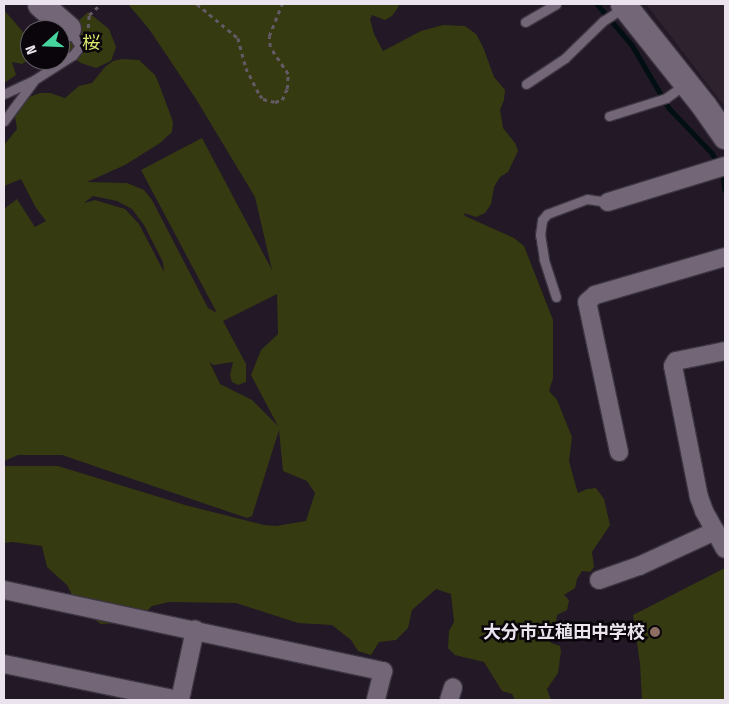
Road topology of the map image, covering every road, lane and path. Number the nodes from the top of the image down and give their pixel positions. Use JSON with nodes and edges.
{"nodes":[{"id":1,"x":40,"y":4,"type":"edge"},
{"id":2,"x":101,"y":4,"type":"edge"},
{"id":3,"x":197,"y":4,"type":"edge"},
{"id":4,"x":282,"y":4,"type":"edge"},
{"id":5,"x":556,"y":4,"type":"edge"},
{"id":6,"x":624,"y":5,"type":"edge"},
{"id":7,"x":525,"y":22,"type":"dead end"},
{"id":8,"x":73,"y":34,"type":"junction"},
{"id":9,"x":34,"y":80,"type":"junction"},
{"id":10,"x":526,"y":84,"type":"dead end"},
{"id":11,"x":686,"y":84,"type":"junction"},
{"id":12,"x":4,"y":94,"type":"edge"},
{"id":13,"x":609,"y":116,"type":"dead end"},
{"id":14,"x":4,"y":121,"type":"edge"},
{"id":15,"x":725,"y":136,"type":"edge"},
{"id":16,"x":721,"y":168,"type":"edge"},
{"id":17,"x":608,"y":202,"type":"joint"},
{"id":18,"x":725,"y":257,"type":"edge"},
{"id":19,"x":556,"y":297,"type":"dead end"},
{"id":20,"x":725,"y":351,"type":"edge"},
{"id":21,"x":619,"y":452,"type":"dead end"},
{"id":22,"x":715,"y":531,"type":"junction"},
{"id":23,"x":725,"y":549,"type":"edge"},
{"id":24,"x":599,"y":580,"type":"dead end"},
{"id":25,"x":4,"y":590,"type":"edge"},
{"id":26,"x":195,"y":630,"type":"junction"},
{"id":27,"x":4,"y":664,"type":"edge"},
{"id":28,"x":179,"y":700,"type":"edge"},
{"id":29,"x":376,"y":700,"type":"edge"}],
"edges":[{"from":1,"to":8,"type":"street"},
{"from":2,"to":8,"type":"path"},
{"from":3,"to":4,"type":"path"},
{"from":5,"to":7,"type":"lane"},
{"from":6,"to":10,"type":"lane"},
{"from":6,"to":11,"type":"street"},
{"from":8,"to":9,"type":"lane"},
{"from":9,"to":12,"type":"lane"},
{"from":9,"to":14,"type":"lane"},
{"from":11,"to":13,"type":"lane"},
{"from":11,"to":15,"type":"street"},
{"from":16,"to":17,"type":"street"},
{"from":17,"to":19,"type":"lane"},
{"from":18,"to":21,"type":"street"},
{"from":20,"to":22,"type":"street"},
{"from":22,"to":23,"type":"street"},
{"from":22,"to":24,"type":"street"},
{"from":25,"to":26,"type":"street"},
{"from":26,"to":28,"type":"street"},
{"from":26,"to":29,"type":"street"},
{"from":27,"to":28,"type":"street"}]}
